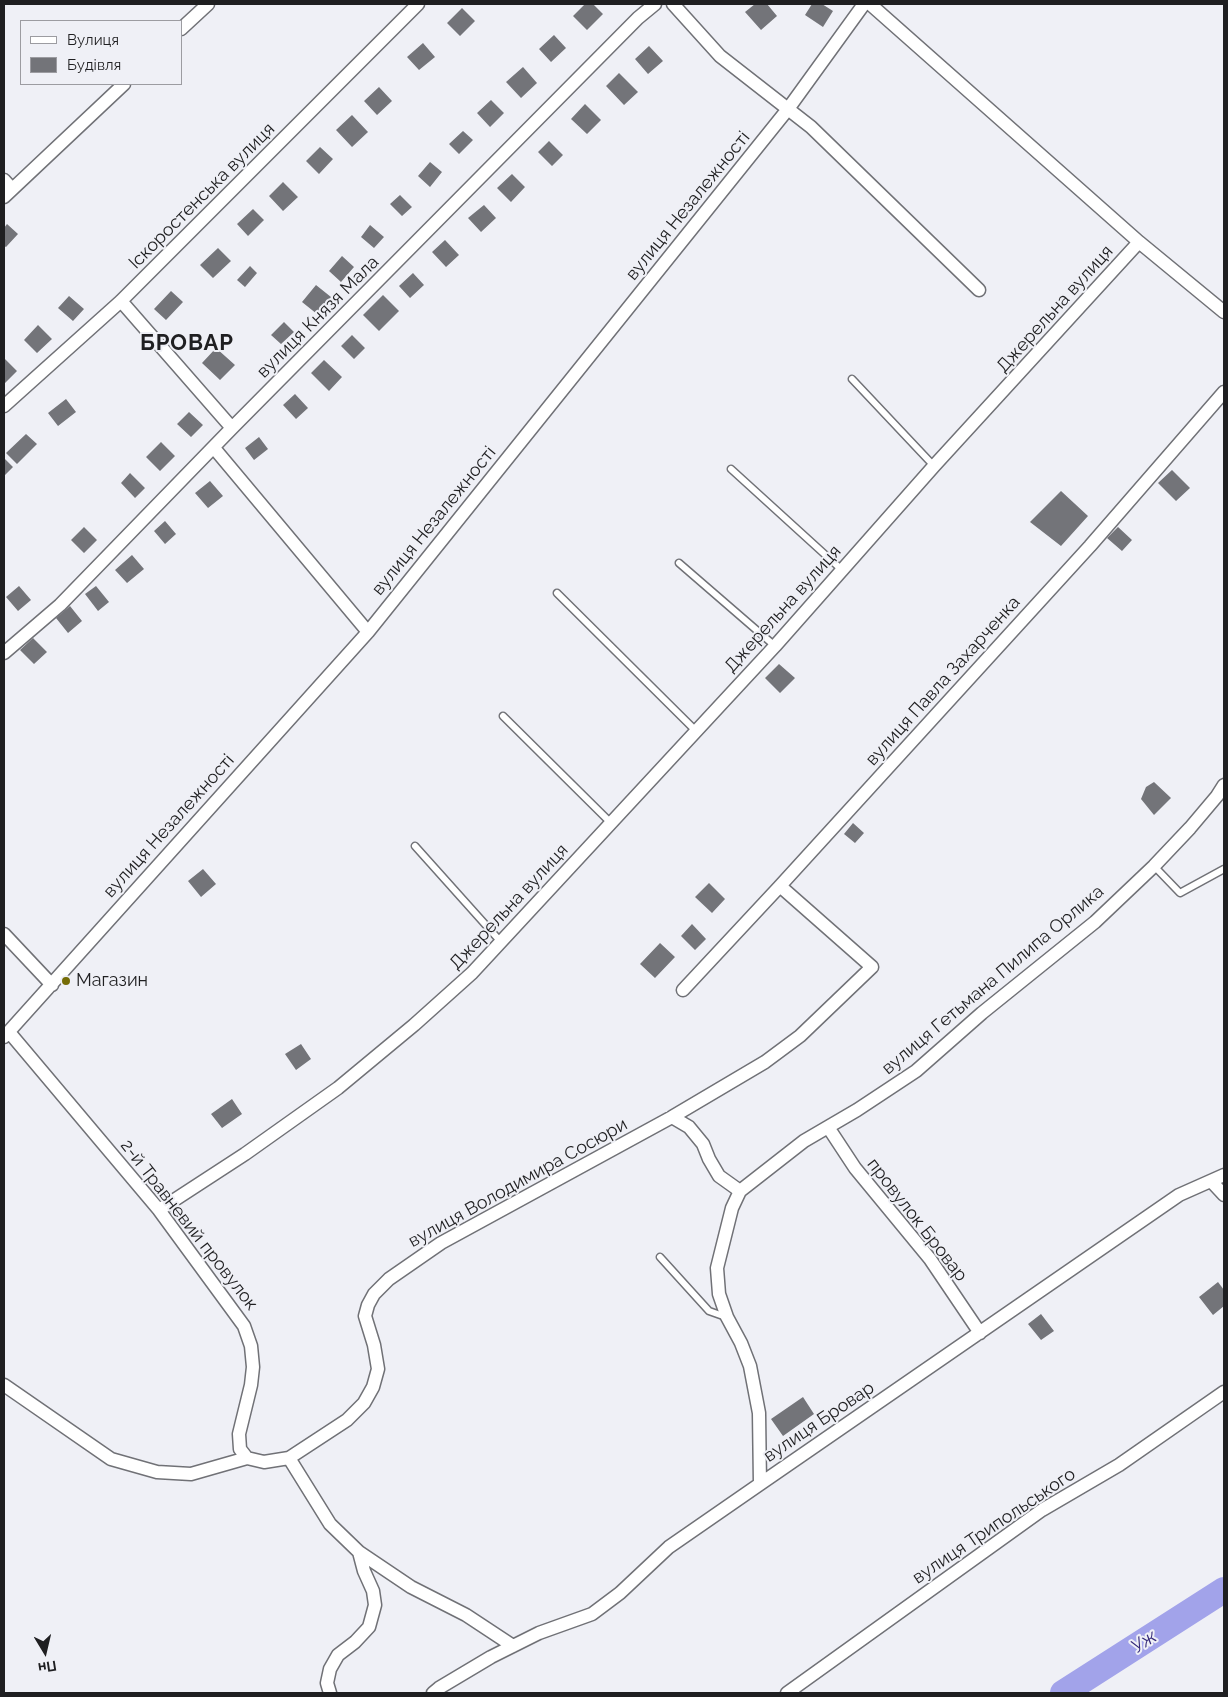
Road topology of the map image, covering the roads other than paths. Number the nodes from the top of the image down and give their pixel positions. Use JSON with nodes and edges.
{"nodes":[{"id":1,"x":208,"y":4,"type":"edge"},
{"id":2,"x":418,"y":4,"type":"edge"},
{"id":3,"x":655,"y":4,"type":"edge"},
{"id":4,"x":673,"y":4,"type":"edge"},
{"id":5,"x":864,"y":4,"type":"edge"},
{"id":6,"x":870,"y":4,"type":"edge"},
{"id":7,"x":182,"y":28,"type":"edge"},
{"id":8,"x":123,"y":85,"type":"edge"},
{"id":9,"x":788,"y":110,"type":"junction"},
{"id":10,"x":7,"y":189,"type":"edge"},
{"id":11,"x":1140,"y":242,"type":"junction"},
{"id":12,"x":979,"y":290,"type":"dead end"},
{"id":13,"x":121,"y":301,"type":"junction"},
{"id":14,"x":1224,"y":312,"type":"edge"},
{"id":15,"x":852,"y":379,"type":"dead end"},
{"id":16,"x":1224,"y":392,"type":"edge"},
{"id":17,"x":4,"y":406,"type":"edge"},
{"id":18,"x":232,"y":428,"type":"junction"},
{"id":19,"x":214,"y":448,"type":"junction"},
{"id":20,"x":934,"y":466,"type":"junction"},
{"id":21,"x":731,"y":470,"type":"dead end"},
{"id":22,"x":679,"y":563,"type":"dead end"},
{"id":23,"x":842,"y":570,"type":"junction"},
{"id":24,"x":557,"y":593,"type":"dead end"},
{"id":25,"x":368,"y":632,"type":"junction"},
{"id":26,"x":775,"y":646,"type":"junction"},
{"id":27,"x":4,"y":653,"type":"edge"},
{"id":28,"x":503,"y":716,"type":"dead end"},
{"id":29,"x":696,"y":731,"type":"junction"},
{"id":30,"x":1224,"y":785,"type":"edge"},
{"id":31,"x":611,"y":823,"type":"junction"},
{"id":32,"x":415,"y":846,"type":"dead end"},
{"id":33,"x":1154,"y":866,"type":"junction"},
{"id":34,"x":1224,"y":869,"type":"edge"},
{"id":35,"x":780,"y":886,"type":"junction"},
{"id":36,"x":4,"y":934,"type":"edge"},
{"id":37,"x":501,"y":942,"type":"junction"},
{"id":38,"x":52,"y":985,"type":"junction"},
{"id":39,"x":683,"y":990,"type":"dead end"},
{"id":40,"x":6,"y":1034,"type":"edge"},
{"id":41,"x":672,"y":1117,"type":"junction"},
{"id":42,"x":828,"y":1127,"type":"junction"},
{"id":43,"x":1224,"y":1175,"type":"edge"},
{"id":44,"x":1211,"y":1181,"type":"junction"},
{"id":45,"x":740,"y":1191,"type":"junction"},
{"id":46,"x":1224,"y":1195,"type":"edge"},
{"id":47,"x":159,"y":1210,"type":"junction"},
{"id":48,"x":660,"y":1257,"type":"dead end"},
{"id":49,"x":727,"y":1317,"type":"junction"},
{"id":50,"x":980,"y":1333,"type":"junction"},
{"id":51,"x":4,"y":1385,"type":"edge"},
{"id":52,"x":1224,"y":1392,"type":"edge"},
{"id":53,"x":247,"y":1458,"type":"junction"},
{"id":54,"x":288,"y":1458,"type":"junction"},
{"id":55,"x":760,"y":1484,"type":"junction"},
{"id":56,"x":359,"y":1552,"type":"junction"},
{"id":57,"x":513,"y":1646,"type":"junction"},
{"id":58,"x":330,"y":1693,"type":"edge"},
{"id":59,"x":433,"y":1693,"type":"edge"},
{"id":60,"x":787,"y":1693,"type":"edge"}],
"edges":[{"from":1,"to":7,"type":"street"},
{"from":2,"to":13,"type":"street","name":"Іскоростенська вулиця"},
{"from":3,"to":18,"type":"street","name":"вулиця Князя Мала"},
{"from":4,"to":9,"type":"street"},
{"from":5,"to":9,"type":"street","name":"вулиця Незалежності"},
{"from":6,"to":11,"type":"street","name":"Джерельна вулиця"},
{"from":8,"to":10,"type":"street"},
{"from":9,"to":12,"type":"street"},
{"from":9,"to":25,"type":"street","name":"вулиця Незалежності"},
{"from":11,"to":14,"type":"street"},
{"from":11,"to":20,"type":"street","name":"Джерельна вулиця"},
{"from":13,"to":17,"type":"street","name":"Іскоростенська вулиця"},
{"from":13,"to":18,"type":"street"},
{"from":15,"to":20,"type":"lane"},
{"from":16,"to":35,"type":"street","name":"вулиця Павла Захарченка"},
{"from":18,"to":19,"type":"street","name":"вулиця Князя Мала"},
{"from":19,"to":25,"type":"street"},
{"from":19,"to":27,"type":"street","name":"вулиця Князя Мала"},
{"from":20,"to":23,"type":"street","name":"Джерельна вулиця"},
{"from":21,"to":23,"type":"lane"},
{"from":22,"to":26,"type":"lane"},
{"from":23,"to":26,"type":"street","name":"Джерельна вулиця"},
{"from":24,"to":29,"type":"lane"},
{"from":25,"to":38,"type":"street","name":"вулиця Незалежності"},
{"from":26,"to":29,"type":"street","name":"Джерельна вулиця"},
{"from":28,"to":31,"type":"lane"},
{"from":29,"to":31,"type":"street","name":"Джерельна вулиця"},
{"from":30,"to":33,"type":"street","name":"вулиця Гетьмана Пилипа Орлика"},
{"from":31,"to":37,"type":"street","name":"Джерельна вулиця"},
{"from":32,"to":37,"type":"lane"},
{"from":33,"to":34,"type":"lane"},
{"from":33,"to":42,"type":"street","name":"вулиця Гетьмана Пилипа Орлика"},
{"from":35,"to":39,"type":"street","name":"вулиця Павла Захарченка"},
{"from":35,"to":41,"type":"street","name":"вулиця Володимира Сосюри"},
{"from":36,"to":38,"type":"street"},
{"from":37,"to":47,"type":"street","name":"Джерельна вулиця"},
{"from":38,"to":40,"type":"street","name":"вулиця Незалежності"},
{"from":40,"to":47,"type":"street","name":"2-й Травневий провулок"},
{"from":41,"to":45,"type":"street"},
{"from":41,"to":54,"type":"street","name":"вулиця Володимира Сосюри"},
{"from":42,"to":45,"type":"street","name":"вулиця Гетьмана Пилипа Орлика"},
{"from":42,"to":50,"type":"street","name":"провулок Бровар"},
{"from":43,"to":44,"type":"street","name":"вулиця Бровар"},
{"from":44,"to":46,"type":"street"},
{"from":44,"to":50,"type":"street","name":"вулиця Бровар"},
{"from":45,"to":49,"type":"street"},
{"from":47,"to":53,"type":"street","name":"2-й Травневий провулок"},
{"from":48,"to":49,"type":"lane"},
{"from":49,"to":55,"type":"street"},
{"from":50,"to":55,"type":"street","name":"вулиця Бровар"},
{"from":51,"to":53,"type":"street"},
{"from":52,"to":60,"type":"street","name":"вулиця Трипольського"},
{"from":53,"to":54,"type":"street"},
{"from":54,"to":56,"type":"street"},
{"from":55,"to":57,"type":"street","name":"вулиця Бровар"},
{"from":56,"to":57,"type":"street"},
{"from":56,"to":58,"type":"street"},
{"from":57,"to":59,"type":"street","name":"вулиця Бровар"}]}
